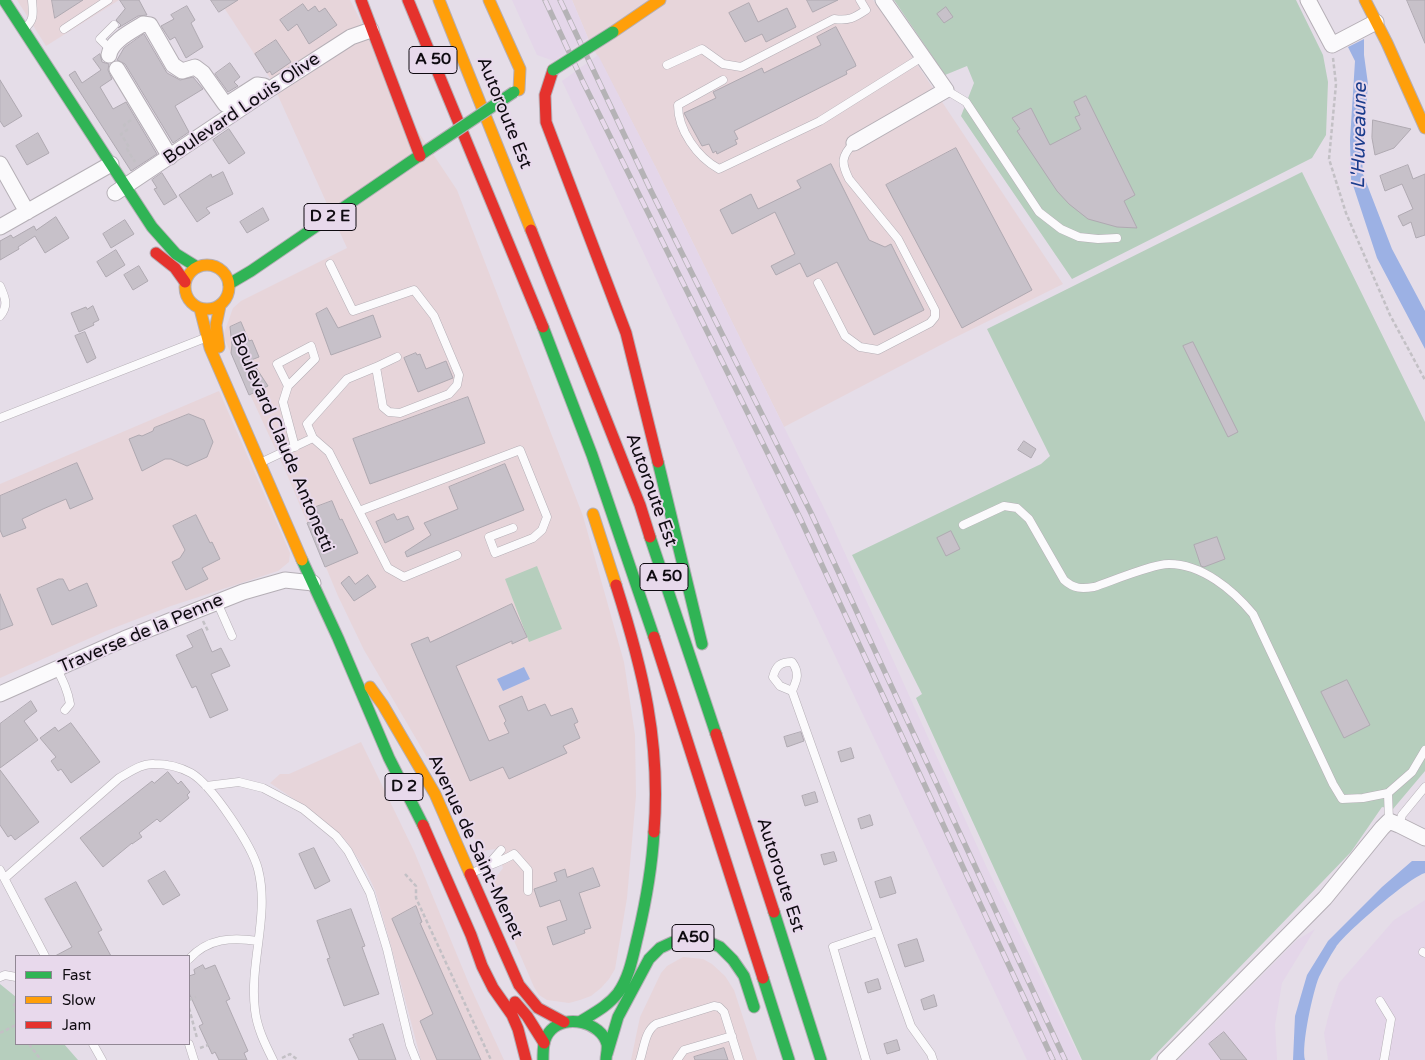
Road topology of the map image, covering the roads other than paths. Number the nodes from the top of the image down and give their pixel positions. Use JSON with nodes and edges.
{"nodes":[{"id":1,"x":4,"y":0,"type":"edge"},
{"id":2,"x":32,"y":0,"type":"edge"},
{"id":3,"x":108,"y":0,"type":"edge"},
{"id":4,"x":360,"y":0,"type":"edge"},
{"id":5,"x":408,"y":0,"type":"edge"},
{"id":6,"x":439,"y":0,"type":"edge"},
{"id":7,"x":489,"y":0,"type":"edge"},
{"id":8,"x":660,"y":0,"type":"edge"},
{"id":9,"x":860,"y":0,"type":"edge"},
{"id":10,"x":883,"y":0,"type":"edge"},
{"id":11,"x":1308,"y":0,"type":"edge"},
{"id":12,"x":1365,"y":0,"type":"edge"},
{"id":13,"x":1376,"y":22,"type":"junction"},
{"id":14,"x":114,"y":25,"type":"dead end"},
{"id":15,"x":64,"y":29,"type":"dead end"},
{"id":16,"x":371,"y":30,"type":"junction"},
{"id":17,"x":23,"y":31,"type":"junction"},
{"id":18,"x":503,"y":31,"type":"junction"},
{"id":19,"x":31,"y":42,"type":"junction"},
{"id":20,"x":109,"y":52,"type":"joint"},
{"id":21,"x":528,"y":54,"type":"dead end"},
{"id":22,"x":922,"y":57,"type":"junction"},
{"id":23,"x":667,"y":65,"type":"dead end"},
{"id":24,"x":117,"y":69,"type":"dead end"},
{"id":25,"x":545,"y":73,"type":"junction"},
{"id":26,"x":722,"y":80,"type":"dead end"},
{"id":27,"x":946,"y":90,"type":"junction"},
{"id":28,"x":267,"y":91,"type":"junction"},
{"id":29,"x":516,"y":91,"type":"junction"},
{"id":30,"x":71,"y":124,"type":"dead end"},
{"id":31,"x":1425,"y":128,"type":"edge"},
{"id":32,"x":854,"y":143,"type":"joint"},
{"id":33,"x":425,"y":153,"type":"junction"},
{"id":34,"x":170,"y":157,"type":"junction"},
{"id":35,"x":0,"y":164,"type":"edge"},
{"id":36,"x":110,"y":179,"type":"junction"},
{"id":37,"x":483,"y":184,"type":"junction"},
{"id":38,"x":28,"y":212,"type":"junction"},
{"id":39,"x":0,"y":227,"type":"edge"},
{"id":40,"x":1117,"y":238,"type":"dead end"},
{"id":41,"x":151,"y":248,"type":"dead end"},
{"id":42,"x":330,"y":264,"type":"dead end"},
{"id":43,"x":197,"y":267,"type":"junction"},
{"id":44,"x":185,"y":282,"type":"junction"},
{"id":45,"x":818,"y":283,"type":"dead end"},
{"id":46,"x":229,"y":284,"type":"junction"},
{"id":47,"x":0,"y":286,"type":"edge"},
{"id":48,"x":220,"y":306,"type":"junction"},
{"id":49,"x":200,"y":309,"type":"junction"},
{"id":50,"x":0,"y":316,"type":"edge"},
{"id":51,"x":207,"y":337,"type":"junction"},
{"id":52,"x":536,"y":342,"type":"dead end"},
{"id":53,"x":397,"y":357,"type":"dead end"},
{"id":54,"x":376,"y":367,"type":"junction"},
{"id":55,"x":288,"y":386,"type":"junction"},
{"id":56,"x":0,"y":418,"type":"edge"},
{"id":57,"x":313,"y":438,"type":"junction"},
{"id":58,"x":295,"y":447,"type":"junction"},
{"id":59,"x":264,"y":461,"type":"junction"},
{"id":60,"x":589,"y":499,"type":"dead end"},
{"id":61,"x":359,"y":511,"type":"junction"},
{"id":62,"x":963,"y":525,"type":"dead end"},
{"id":63,"x":513,"y":528,"type":"dead end"},
{"id":64,"x":457,"y":556,"type":"dead end"},
{"id":65,"x":301,"y":558,"type":"junction"},
{"id":66,"x":284,"y":580,"type":"junction"},
{"id":67,"x":313,"y":584,"type":"junction"},
{"id":68,"x":327,"y":592,"type":"joint"},
{"id":69,"x":217,"y":602,"type":"junction"},
{"id":70,"x":232,"y":636,"type":"dead end"},
{"id":71,"x":704,"y":651,"type":"dead end"},
{"id":72,"x":57,"y":669,"type":"junction"},
{"id":73,"x":371,"y":689,"type":"junction"},
{"id":74,"x":714,"y":690,"type":"dead end"},
{"id":75,"x":792,"y":691,"type":"dead end"},
{"id":76,"x":0,"y":694,"type":"edge"},
{"id":77,"x":65,"y":710,"type":"dead end"},
{"id":78,"x":1425,"y":750,"type":"edge"},
{"id":79,"x":206,"y":786,"type":"junction"},
{"id":80,"x":1425,"y":787,"type":"edge"},
{"id":81,"x":1388,"y":793,"type":"junction"},
{"id":82,"x":1394,"y":823,"type":"junction"},
{"id":83,"x":749,"y":834,"type":"junction"},
{"id":84,"x":1421,"y":836,"type":"edge"},
{"id":85,"x":501,"y":850,"type":"dead end"},
{"id":86,"x":488,"y":865,"type":"junction"},
{"id":87,"x":0,"y":870,"type":"edge"},
{"id":88,"x":471,"y":874,"type":"junction"},
{"id":89,"x":5,"y":878,"type":"junction"},
{"id":90,"x":528,"y":890,"type":"dead end"},
{"id":91,"x":877,"y":932,"type":"junction"},
{"id":92,"x":471,"y":935,"type":"junction"},
{"id":93,"x":258,"y":941,"type":"junction"},
{"id":94,"x":492,"y":944,"type":"dead end"},
{"id":95,"x":43,"y":955,"type":"edge"},
{"id":96,"x":190,"y":958,"type":"edge"},
{"id":97,"x":2,"y":975,"type":"edge"},
{"id":98,"x":15,"y":977,"type":"edge"},
{"id":99,"x":1380,"y":1001,"type":"dead end"},
{"id":100,"x":756,"y":1013,"type":"dead end"},
{"id":101,"x":581,"y":1021,"type":"junction"},
{"id":102,"x":564,"y":1022,"type":"junction"},
{"id":103,"x":732,"y":1036,"type":"junction"},
{"id":104,"x":544,"y":1043,"type":"junction"},
{"id":105,"x":94,"y":1045,"type":"edge"},
{"id":106,"x":189,"y":1045,"type":"edge"},
{"id":107,"x":606,"y":1057,"type":"edge"},
{"id":108,"x":276,"y":1059,"type":"edge"},
{"id":109,"x":102,"y":1060,"type":"edge"},
{"id":110,"x":194,"y":1060,"type":"edge"},
{"id":111,"x":416,"y":1060,"type":"edge"},
{"id":112,"x":526,"y":1060,"type":"edge"},
{"id":113,"x":543,"y":1060,"type":"edge"},
{"id":114,"x":640,"y":1060,"type":"edge"},
{"id":115,"x":677,"y":1060,"type":"edge"},
{"id":116,"x":740,"y":1060,"type":"edge"},
{"id":117,"x":789,"y":1060,"type":"edge"},
{"id":118,"x":821,"y":1060,"type":"edge"},
{"id":119,"x":866,"y":1060,"type":"edge"},
{"id":120,"x":933,"y":1060,"type":"edge"},
{"id":121,"x":1165,"y":1060,"type":"edge"},
{"id":122,"x":1384,"y":1060,"type":"edge"}],
"edges":[{"from":1,"to":17,"type":"main road"},
{"from":2,"to":17,"type":"lane"},
{"from":3,"to":15,"type":"lane"},
{"from":4,"to":16,"type":"main road"},
{"from":5,"to":37,"type":"main road","number":"A 50"},
{"from":6,"to":83,"type":"main road","name":"Autoroute Est","number":"A 50"},
{"from":7,"to":18,"type":"main road"},
{"from":8,"to":25,"type":"main road","bridge":true},
{"from":9,"to":23,"type":"lane"},
{"from":10,"to":22,"type":"street"},
{"from":11,"to":13,"type":"street"},
{"from":12,"to":13,"type":"main road"},
{"from":13,"to":31,"type":"main road"},
{"from":14,"to":20,"type":"lane"},
{"from":16,"to":28,"type":"street","name":"Boulevard Louis Olive"},
{"from":16,"to":33,"type":"main road"},
{"from":17,"to":19,"type":"main road"},
{"from":18,"to":21,"type":"main road"},
{"from":18,"to":29,"type":"main road"},
{"from":19,"to":30,"type":"main road"},
{"from":19,"to":36,"type":"main road"},
{"from":20,"to":28,"type":"street"},
{"from":22,"to":26,"type":"lane"},
{"from":22,"to":27,"type":"street"},
{"from":24,"to":34,"type":"street"},
{"from":25,"to":29,"type":"main road"},
{"from":25,"to":71,"type":"main road"},
{"from":27,"to":32,"type":"street"},
{"from":27,"to":40,"type":"lane"},
{"from":28,"to":34,"type":"street","name":"Boulevard Louis Olive"},
{"from":29,"to":33,"type":"main road","number":"D 2 E","bridge":true},
{"from":32,"to":45,"type":"lane"},
{"from":33,"to":46,"type":"main road","number":"D 2 E"},
{"from":34,"to":36,"type":"street","name":"Boulevard Louis Olive"},
{"from":35,"to":38,"type":"street"},
{"from":36,"to":38,"type":"street","name":"Boulevard Louis Olive"},
{"from":36,"to":43,"type":"main road"},
{"from":37,"to":52,"type":"main road"},
{"from":37,"to":117,"type":"main road","number":"A 50"},
{"from":38,"to":39,"type":"street","name":"Boulevard Louis Olive"},
{"from":41,"to":44,"type":"main road"},
{"from":42,"to":54,"type":"lane"},
{"from":43,"to":44,"type":"main road"},
{"from":43,"to":46,"type":"main road"},
{"from":44,"to":49,"type":"main road"},
{"from":46,"to":48,"type":"main road"},
{"from":47,"to":50,"type":"lane"},
{"from":48,"to":49,"type":"main road"},
{"from":48,"to":59,"type":"main road","name":"Boulevard Claude Antonetti","number":"D 2"},
{"from":49,"to":51,"type":"main road","name":"Boulevard Claude Antonetti","number":"D 2"},
{"from":51,"to":56,"type":"lane"},
{"from":51,"to":59,"type":"main road","name":"Boulevard Claude Antonetti","number":"D 2"},
{"from":53,"to":54,"type":"lane"},
{"from":54,"to":57,"type":"lane"},
{"from":55,"to":55,"type":"lane"},
{"from":55,"to":58,"type":"lane"},
{"from":57,"to":58,"type":"lane"},
{"from":57,"to":61,"type":"lane"},
{"from":58,"to":59,"type":"lane"},
{"from":59,"to":65,"type":"main road","name":"Boulevard Claude Antonetti","number":"D 2"},
{"from":59,"to":68,"type":"main road","name":"Boulevard Claude Antonetti","number":"D 2"},
{"from":60,"to":101,"type":"main road"},
{"from":61,"to":63,"type":"lane"},
{"from":61,"to":64,"type":"lane"},
{"from":62,"to":81,"type":"lane"},
{"from":65,"to":66,"type":"street"},
{"from":65,"to":67,"type":"main road","name":"Boulevard Claude Antonetti","number":"D 2"},
{"from":66,"to":67,"type":"street","name":"Traverse de la Penne"},
{"from":66,"to":69,"type":"street","name":"Traverse de la Penne"},
{"from":67,"to":92,"type":"main road","number":"D 2"},
{"from":68,"to":73,"type":"main road","name":"Avenue de Saint-Menet","number":"D 2"},
{"from":69,"to":70,"type":"lane"},
{"from":69,"to":72,"type":"street","name":"Traverse de la Penne"},
{"from":72,"to":76,"type":"street","name":"Traverse de la Penne"},
{"from":72,"to":77,"type":"lane"},
{"from":73,"to":88,"type":"main road","name":"Avenue de Saint-Menet","number":"D 2"},
{"from":73,"to":94,"type":"main road"},
{"from":74,"to":83,"type":"main road"},
{"from":75,"to":91,"type":"lane"},
{"from":78,"to":81,"type":"lane"},
{"from":79,"to":89,"type":"lane"},
{"from":79,"to":93,"type":"lane"},
{"from":79,"to":111,"type":"lane"},
{"from":80,"to":82,"type":"lane"},
{"from":81,"to":82,"type":"lane"},
{"from":82,"to":84,"type":"street"},
{"from":82,"to":121,"type":"street"},
{"from":83,"to":118,"type":"main road","name":"Autoroute Est","number":"A 50"},
{"from":85,"to":86,"type":"lane"},
{"from":86,"to":88,"type":"lane"},
{"from":86,"to":90,"type":"lane"},
{"from":87,"to":89,"type":"lane"},
{"from":88,"to":102,"type":"main road","name":"Avenue de Saint-Menet","number":"D 2"},
{"from":89,"to":95,"type":"lane"},
{"from":91,"to":119,"type":"lane"},
{"from":91,"to":120,"type":"lane"},
{"from":92,"to":104,"type":"main road","number":"D 2"},
{"from":92,"to":112,"type":"main road","number":"D 2"},
{"from":93,"to":96,"type":"lane"},
{"from":93,"to":108,"type":"lane"},
{"from":97,"to":98,"type":"lane"},
{"from":99,"to":122,"type":"lane"},
{"from":100,"to":107,"type":"main road","number":"A50"},
{"from":101,"to":102,"type":"main road"},
{"from":101,"to":107,"type":"main road"},
{"from":102,"to":104,"type":"main road"},
{"from":103,"to":114,"type":"lane"},
{"from":103,"to":115,"type":"lane"},
{"from":103,"to":116,"type":"lane"},
{"from":104,"to":113,"type":"main road"},
{"from":105,"to":109,"type":"lane"},
{"from":106,"to":110,"type":"lane"}]}
